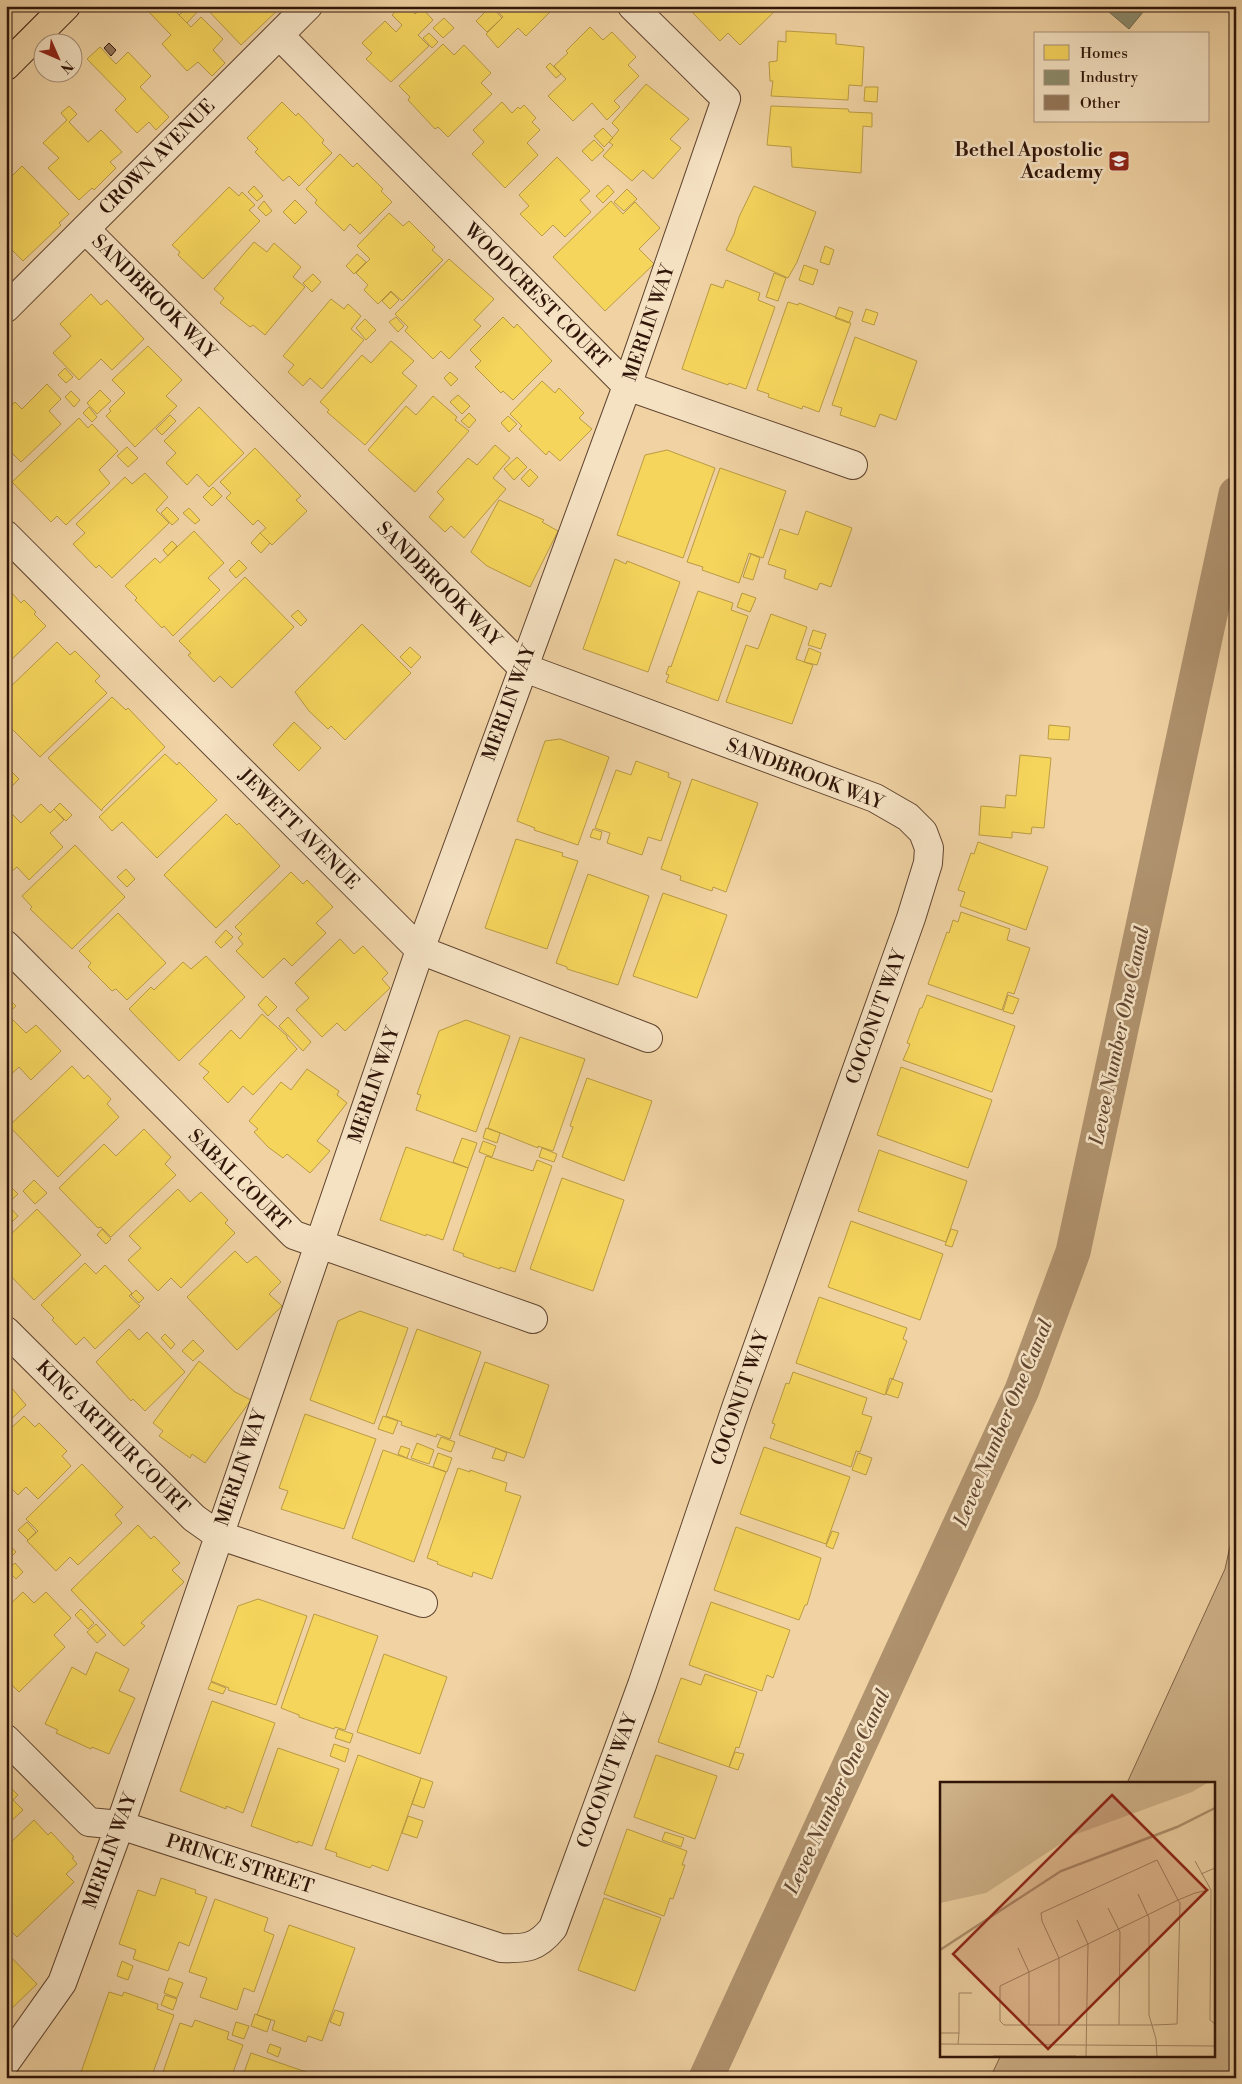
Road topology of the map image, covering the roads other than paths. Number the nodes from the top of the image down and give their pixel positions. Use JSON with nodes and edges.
{"nodes":[{"id":1,"x":66,"y":6,"type":"edge"},
{"id":2,"x":308,"y":6,"type":"edge"},
{"id":3,"x":632,"y":6,"type":"edge"},
{"id":4,"x":279,"y":35,"type":"junction"},
{"id":5,"x":6,"y":66,"type":"edge"},
{"id":6,"x":85,"y":228,"type":"junction"},
{"id":7,"x":6,"y":308,"type":"edge"},
{"id":8,"x":627,"y":386,"type":"junction"},
{"id":9,"x":853,"y":465,"type":"dead end"},
{"id":10,"x":6,"y":535,"type":"edge"},
{"id":11,"x":522,"y":667,"type":"junction"},
{"id":12,"x":908,"y":817,"type":"joint"},
{"id":13,"x":6,"y":945,"type":"edge"},
{"id":14,"x":420,"y":950,"type":"junction"},
{"id":15,"x":648,"y":1038,"type":"dead end"},
{"id":16,"x":320,"y":1245,"type":"junction"},
{"id":17,"x":533,"y":1319,"type":"dead end"},
{"id":18,"x":6,"y":1330,"type":"edge"},
{"id":19,"x":218,"y":1535,"type":"junction"},
{"id":20,"x":423,"y":1604,"type":"dead end"},
{"id":21,"x":6,"y":1739,"type":"edge"},
{"id":22,"x":120,"y":1825,"type":"junction"},
{"id":23,"x":502,"y":1948,"type":"joint"},
{"id":24,"x":6,"y":2062,"type":"edge"}],
"edges":[{"from":1,"to":5,"type":"main road"},
{"from":2,"to":4,"type":"street","name":"CROWN AVENUE"},
{"from":3,"to":8,"type":"street","name":"MERLIN WAY"},
{"from":4,"to":6,"type":"street","name":"CROWN AVENUE"},
{"from":4,"to":8,"type":"street","name":"WOODCREST COURT"},
{"from":6,"to":7,"type":"street","name":"CROWN AVENUE"},
{"from":6,"to":11,"type":"street","name":"SANDBROOK WAY"},
{"from":8,"to":9,"type":"street","name":"WOODCREST COURT"},
{"from":8,"to":11,"type":"street","name":"MERLIN WAY"},
{"from":10,"to":14,"type":"street","name":"JEWETT AVENUE"},
{"from":11,"to":12,"type":"street","name":"SANDBROOK WAY"},
{"from":11,"to":14,"type":"street","name":"MERLIN WAY"},
{"from":12,"to":23,"type":"street","name":"COCONUT WAY"},
{"from":13,"to":16,"type":"street","name":"SABAL COURT"},
{"from":14,"to":15,"type":"street","name":"JEWETT AVENUE"},
{"from":14,"to":16,"type":"street","name":"MERLIN WAY"},
{"from":16,"to":17,"type":"street","name":"SABAL COURT"},
{"from":16,"to":19,"type":"street","name":"MERLIN WAY"},
{"from":18,"to":19,"type":"street","name":"KING ARTHUR COURT"},
{"from":19,"to":20,"type":"street","name":"KING ARTHUR COURT"},
{"from":19,"to":22,"type":"street","name":"MERLIN WAY"},
{"from":21,"to":22,"type":"street","name":"PRINCE STREET"},
{"from":22,"to":23,"type":"street","name":"PRINCE STREET"},
{"from":22,"to":24,"type":"street","name":"MERLIN WAY"}]}
